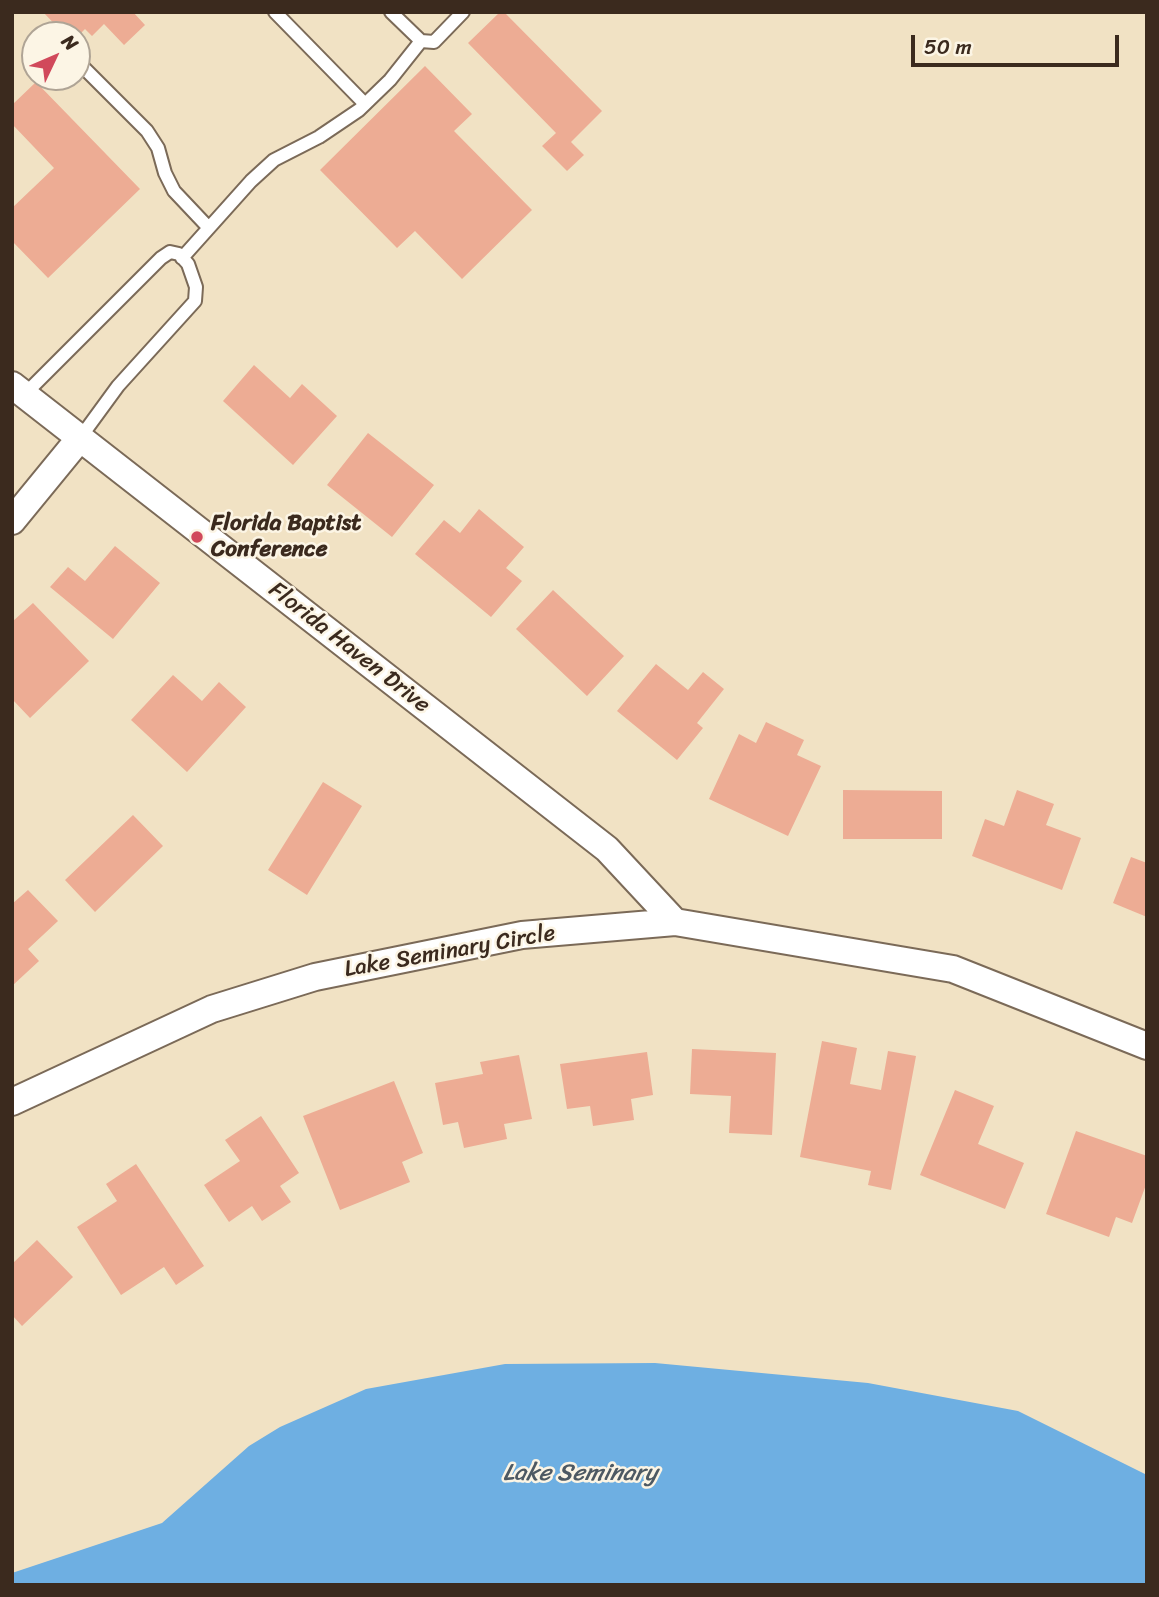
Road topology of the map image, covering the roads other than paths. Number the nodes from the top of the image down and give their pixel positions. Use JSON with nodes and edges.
{"nodes":[{"id":1,"x":275,"y":12,"type":"edge"},
{"id":2,"x":391,"y":12,"type":"edge"},
{"id":3,"x":463,"y":12,"type":"edge"},
{"id":4,"x":421,"y":41,"type":"junction"},
{"id":5,"x":91,"y":75,"type":"edge"},
{"id":6,"x":365,"y":104,"type":"junction"},
{"id":7,"x":208,"y":227,"type":"junction"},
{"id":8,"x":182,"y":258,"type":"junction"},
{"id":9,"x":18,"y":389,"type":"edge"},
{"id":10,"x":80,"y":438,"type":"junction"},
{"id":11,"x":12,"y":522,"type":"edge"},
{"id":12,"x":675,"y":922,"type":"junction"},
{"id":13,"x":1147,"y":1046,"type":"edge"},
{"id":14,"x":12,"y":1102,"type":"edge"}],
"edges":[{"from":1,"to":6,"type":"lane"},
{"from":2,"to":4,"type":"lane"},
{"from":3,"to":4,"type":"lane"},
{"from":4,"to":6,"type":"lane"},
{"from":5,"to":7,"type":"lane"},
{"from":6,"to":7,"type":"lane"},
{"from":7,"to":8,"type":"lane"},
{"from":8,"to":9,"type":"lane"},
{"from":8,"to":10,"type":"lane"},
{"from":9,"to":10,"type":"street","name":"Florida Haven Drive"},
{"from":10,"to":11,"type":"street"},
{"from":10,"to":12,"type":"street","name":"Florida Haven Drive"},
{"from":12,"to":13,"type":"street","name":"Lake Seminary Circle"},
{"from":12,"to":14,"type":"street","name":"Lake Seminary Circle"}]}
